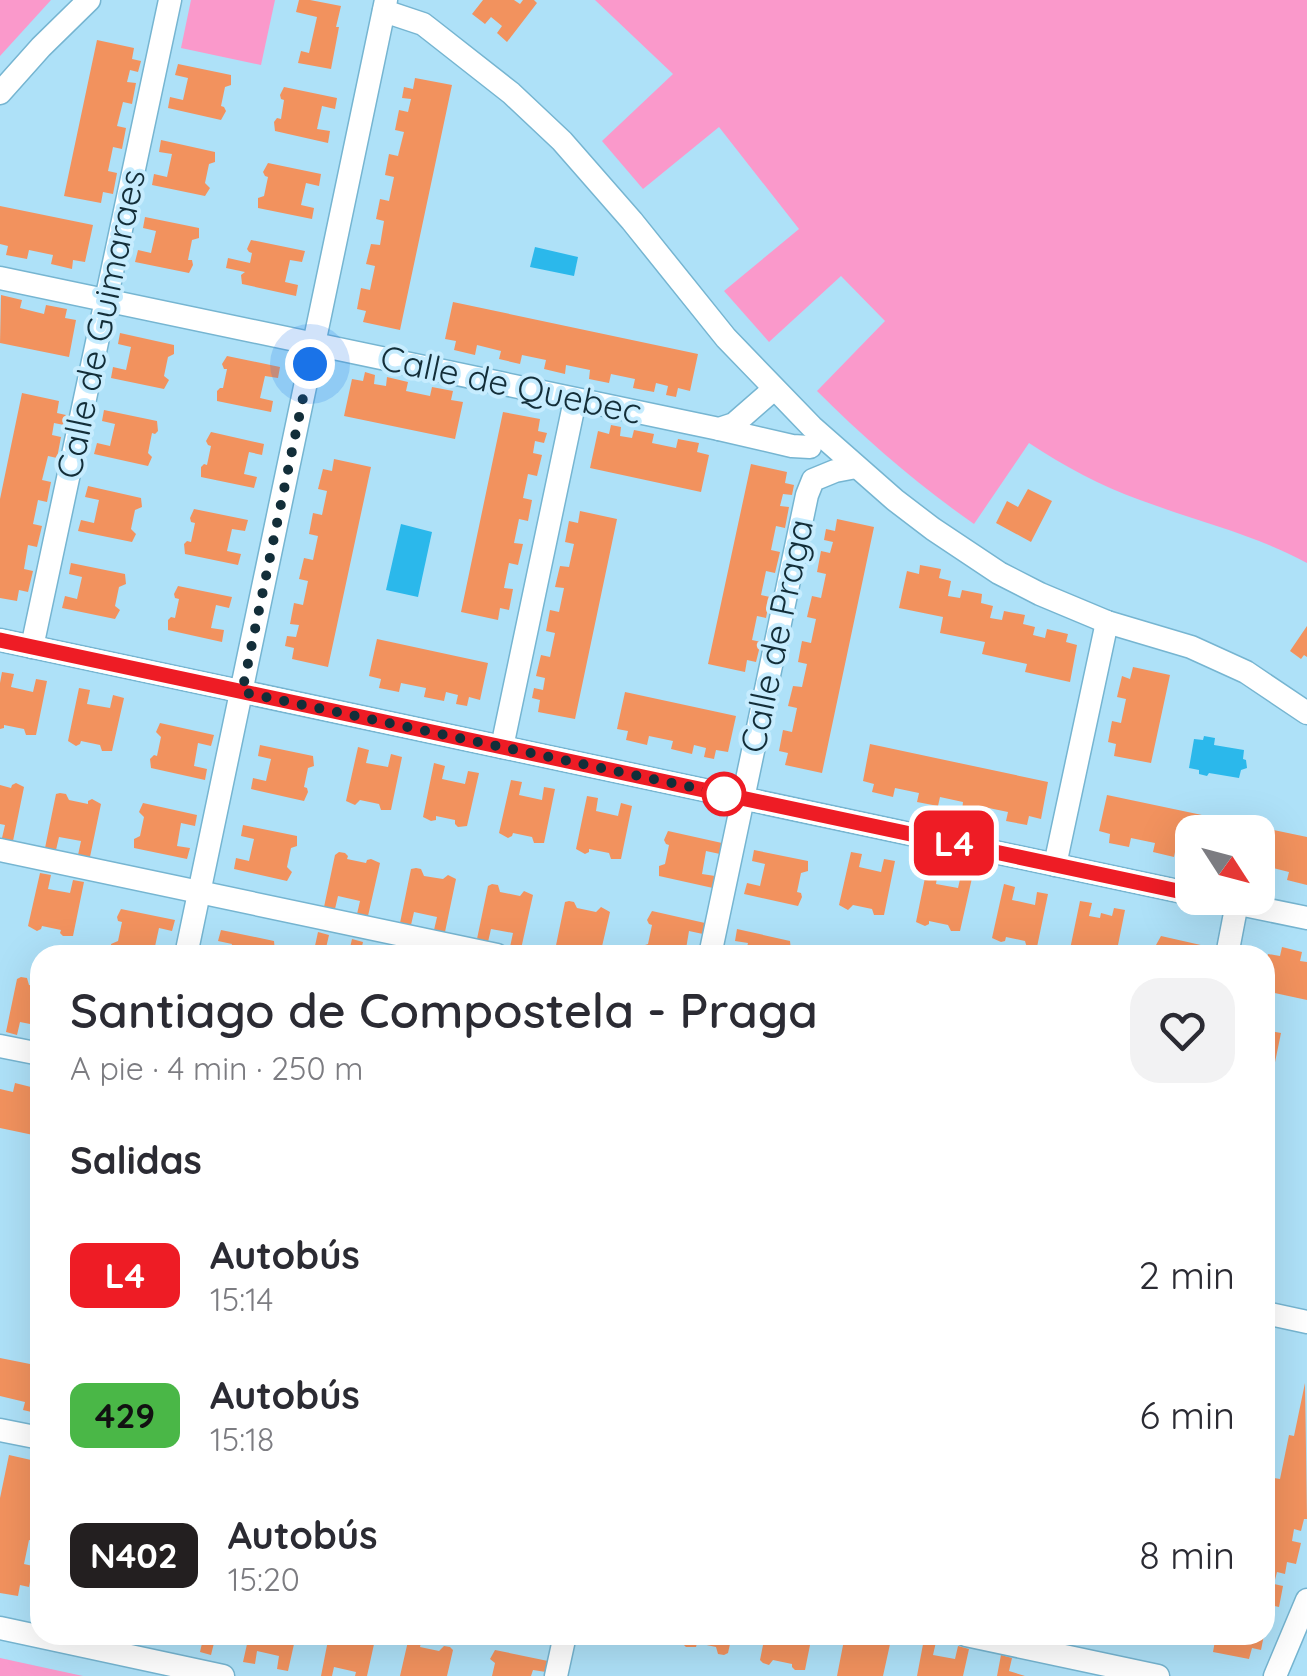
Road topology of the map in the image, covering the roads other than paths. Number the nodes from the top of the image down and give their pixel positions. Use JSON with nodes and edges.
{"nodes":[{"id":1,"x":89,"y":0,"type":"edge"},
{"id":2,"x":170,"y":0,"type":"edge"},
{"id":3,"x":385,"y":6,"type":"edge"},
{"id":4,"x":0,"y":93,"type":"edge"},
{"id":5,"x":0,"y":278,"type":"edge"},
{"id":6,"x":106,"y":302,"type":"junction"},
{"id":7,"x":314,"y":344,"type":"junction"},
{"id":8,"x":774,"y":389,"type":"junction"},
{"id":9,"x":576,"y":400,"type":"junction"},
{"id":10,"x":719,"y":429,"type":"junction"},
{"id":11,"x":811,"y":437,"type":"junction"},
{"id":12,"x":856,"y":467,"type":"junction"},
{"id":13,"x":813,"y":480,"type":"junction"},
{"id":14,"x":1107,"y":622,"type":"junction"},
{"id":15,"x":0,"y":640,"type":"edge"},
{"id":16,"x":32,"y":647,"type":"junction"},
{"id":17,"x":242,"y":692,"type":"junction"},
{"id":18,"x":1307,"y":713,"type":"edge"},
{"id":19,"x":502,"y":747,"type":"junction"},
{"id":20,"x":744,"y":797,"type":"junction"},
{"id":21,"x":0,"y":850,"type":"edge"},
{"id":22,"x":1054,"y":865,"type":"junction"},
{"id":23,"x":1175,"y":890,"type":"edge"},
{"id":24,"x":200,"y":892,"type":"junction"},
{"id":25,"x":1275,"y":912,"type":"edge"},
{"id":26,"x":1235,"y":915,"type":"edge"},
{"id":27,"x":1307,"y":918,"type":"edge"},
{"id":28,"x":188,"y":945,"type":"edge"},
{"id":29,"x":450,"y":945,"type":"edge"},
{"id":30,"x":712,"y":945,"type":"edge"},
{"id":31,"x":1228,"y":945,"type":"edge"},
{"id":32,"x":0,"y":1046,"type":"edge"},
{"id":33,"x":30,"y":1052,"type":"edge"},
{"id":34,"x":1275,"y":1315,"type":"edge"},
{"id":35,"x":1307,"y":1322,"type":"edge"},
{"id":36,"x":0,"y":1430,"type":"edge"},
{"id":37,"x":30,"y":1436,"type":"edge"},
{"id":38,"x":1307,"y":1600,"type":"edge"},
{"id":39,"x":0,"y":1628,"type":"edge"},
{"id":40,"x":30,"y":1634,"type":"edge"},
{"id":41,"x":82,"y":1645,"type":"edge"},
{"id":42,"x":563,"y":1645,"type":"edge"},
{"id":43,"x":1013,"y":1645,"type":"edge"},
{"id":44,"x":1082,"y":1645,"type":"edge"},
{"id":45,"x":1079,"y":1659,"type":"junction"},
{"id":46,"x":224,"y":1676,"type":"edge"},
{"id":47,"x":556,"y":1676,"type":"edge"},
{"id":48,"x":1158,"y":1676,"type":"edge"},
{"id":49,"x":1274,"y":1676,"type":"edge"}],
"edges":[{"from":1,"to":4,"type":"street"},
{"from":2,"to":6,"type":"street","name":"Calle de Guimaraes"},
{"from":3,"to":7,"type":"street"},
{"from":3,"to":8,"type":"street"},
{"from":5,"to":6,"type":"street","name":"Calle de Quebec"},
{"from":6,"to":7,"type":"street","name":"Calle de Quebec"},
{"from":6,"to":16,"type":"street","name":"Calle de Guimaraes"},
{"from":7,"to":9,"type":"street","name":"Calle de Quebec"},
{"from":7,"to":17,"type":"street"},
{"from":8,"to":10,"type":"street"},
{"from":8,"to":11,"type":"street"},
{"from":9,"to":10,"type":"street","name":"Calle de Quebec"},
{"from":9,"to":19,"type":"street"},
{"from":10,"to":11,"type":"street","name":"Calle de Quebec"},
{"from":11,"to":12,"type":"street"},
{"from":11,"to":13,"type":"street"},
{"from":12,"to":13,"type":"street","name":"Calle de Praga"},
{"from":12,"to":14,"type":"street"},
{"from":13,"to":20,"type":"street","name":"Calle de Praga"},
{"from":14,"to":18,"type":"street"},
{"from":14,"to":22,"type":"street"},
{"from":15,"to":16,"type":"street"},
{"from":16,"to":17,"type":"street"},
{"from":17,"to":19,"type":"street"},
{"from":17,"to":24,"type":"street"},
{"from":19,"to":20,"type":"street"},
{"from":20,"to":22,"type":"street"},
{"from":20,"to":30,"type":"street","name":"Calle de Praga"},
{"from":21,"to":24,"type":"street"},
{"from":22,"to":23,"type":"street"},
{"from":24,"to":28,"type":"street"},
{"from":24,"to":29,"type":"street"},
{"from":25,"to":27,"type":"street"},
{"from":26,"to":31,"type":"street"},
{"from":32,"to":33,"type":"street"},
{"from":34,"to":35,"type":"street"},
{"from":36,"to":37,"type":"street"},
{"from":38,"to":49,"type":"street"},
{"from":39,"to":40,"type":"street"},
{"from":41,"to":46,"type":"street"},
{"from":42,"to":47,"type":"street"},
{"from":43,"to":45,"type":"street"},
{"from":44,"to":45,"type":"street"},
{"from":45,"to":48,"type":"street"}]}
